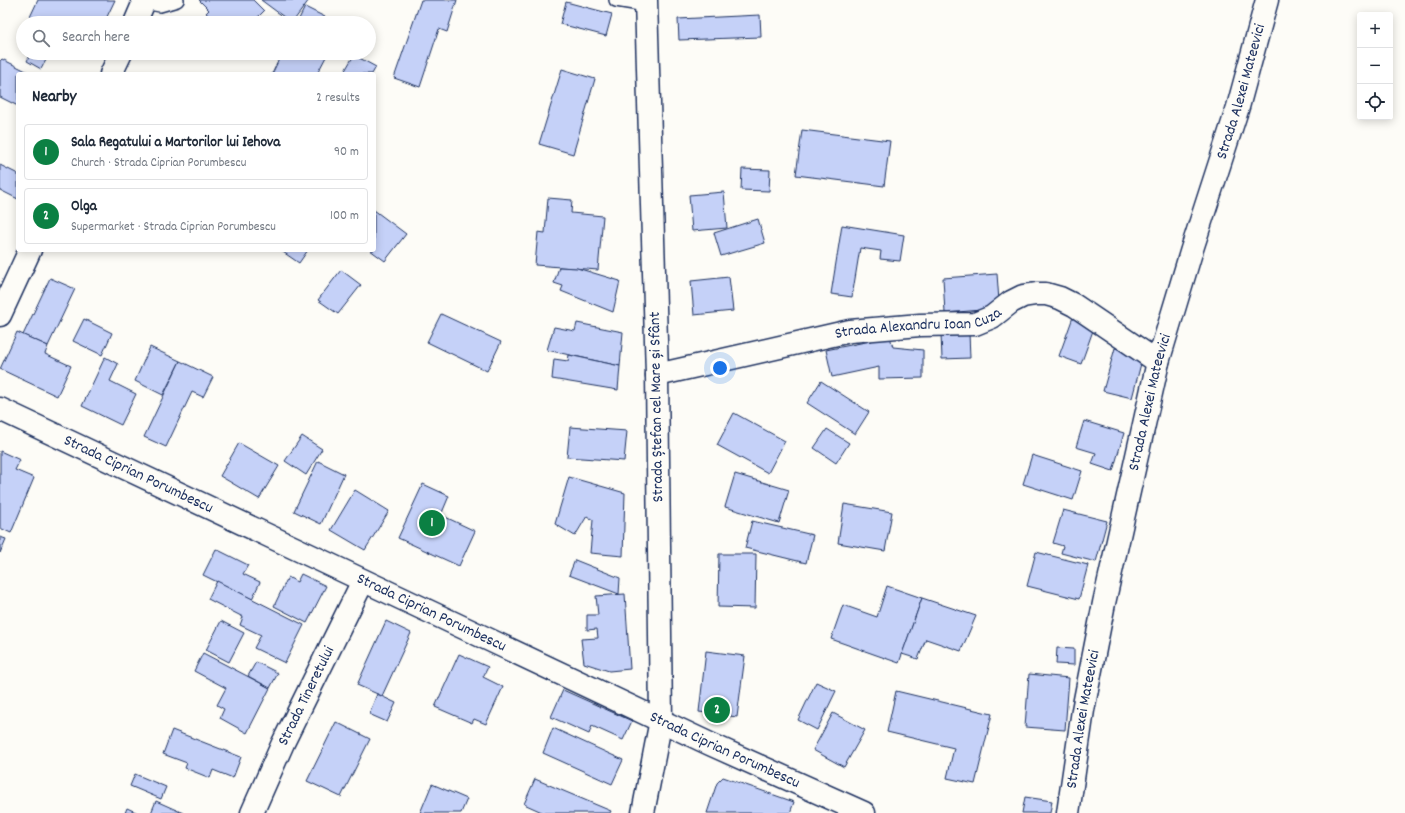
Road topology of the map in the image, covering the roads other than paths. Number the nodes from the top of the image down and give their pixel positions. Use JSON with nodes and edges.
{"nodes":[{"id":1,"x":177,"y":0,"type":"edge"},
{"id":2,"x":616,"y":0,"type":"edge"},
{"id":3,"x":1267,"y":0,"type":"edge"},
{"id":4,"x":143,"y":1,"type":"edge"},
{"id":5,"x":646,"y":3,"type":"edge"},
{"id":6,"x":138,"y":16,"type":"edge"},
{"id":7,"x":118,"y":60,"type":"edge"},
{"id":8,"x":112,"y":72,"type":"edge"},
{"id":9,"x":29,"y":252,"type":"edge"},
{"id":10,"x":0,"y":315,"type":"edge"},
{"id":11,"x":1158,"y":362,"type":"junction"},
{"id":12,"x":658,"y":375,"type":"junction"},
{"id":13,"x":0,"y":409,"type":"edge"},
{"id":14,"x":363,"y":581,"type":"junction"},
{"id":15,"x":662,"y":720,"type":"junction"},
{"id":16,"x":252,"y":813,"type":"edge"},
{"id":17,"x":643,"y":813,"type":"edge"},
{"id":18,"x":864,"y":813,"type":"edge"},
{"id":19,"x":1068,"y":813,"type":"edge"}],
"edges":[{"from":1,"to":4,"type":"lane"},
{"from":2,"to":5,"type":"lane"},
{"from":3,"to":11,"type":"street","name":"Strada Alexei Mateevici"},
{"from":4,"to":6,"type":"street"},
{"from":5,"to":12,"type":"street","name":"Strada Ștefan cel Mare și Sfânt"},
{"from":7,"to":8,"type":"street"},
{"from":9,"to":10,"type":"street"},
{"from":11,"to":12,"type":"street","name":"Strada Alexandru Ioan Cuza"},
{"from":11,"to":19,"type":"street","name":"Strada Alexei Mateevici"},
{"from":12,"to":15,"type":"street","name":"Strada Ștefan cel Mare și Sfânt"},
{"from":13,"to":14,"type":"street","name":"Strada Ciprian Porumbescu"},
{"from":14,"to":15,"type":"street","name":"Strada Ciprian Porumbescu"},
{"from":14,"to":16,"type":"street","name":"Strada Tineretului"},
{"from":15,"to":17,"type":"street","name":"Strada Ștefan cel Mare și Sfânt"},
{"from":15,"to":18,"type":"street","name":"Strada Ciprian Porumbescu"}]}
